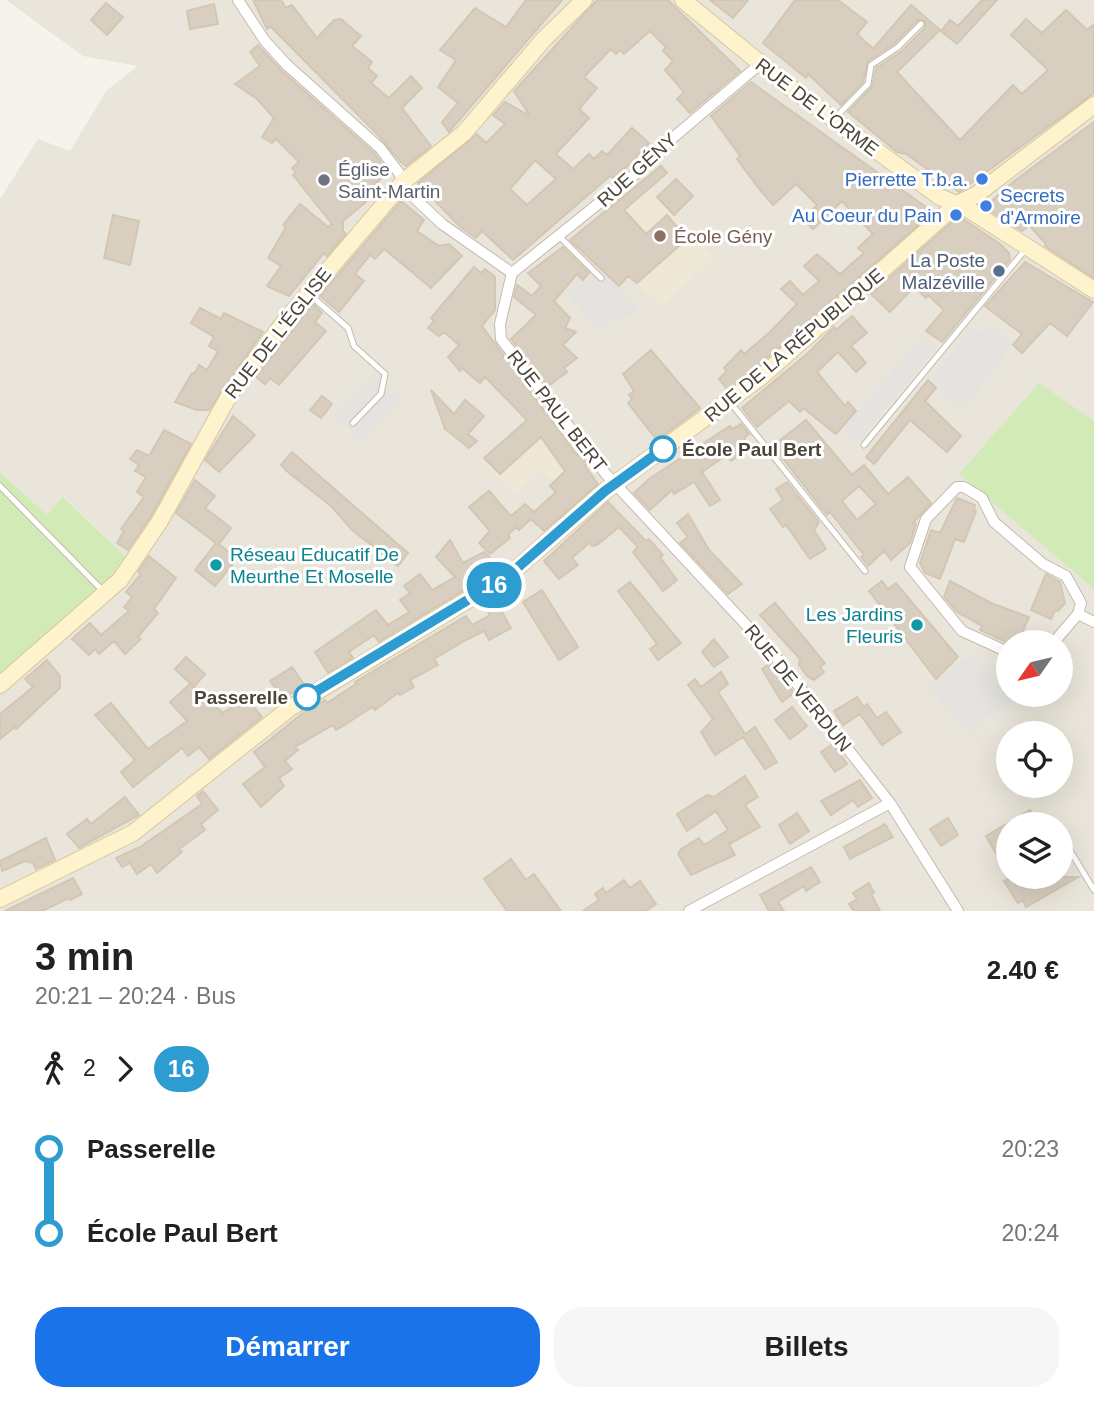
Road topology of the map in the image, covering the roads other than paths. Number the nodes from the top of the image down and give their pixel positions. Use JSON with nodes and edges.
{"nodes":[{"id":1,"x":238,"y":0,"type":"edge"},
{"id":2,"x":584,"y":0,"type":"edge"},
{"id":3,"x":683,"y":0,"type":"edge"},
{"id":4,"x":921,"y":24,"type":"dead end"},
{"id":5,"x":760,"y":64,"type":"junction"},
{"id":6,"x":1094,"y":105,"type":"edge"},
{"id":7,"x":832,"y":120,"type":"junction"},
{"id":8,"x":404,"y":181,"type":"junction"},
{"id":9,"x":957,"y":204,"type":"junction"},
{"id":10,"x":559,"y":236,"type":"junction"},
{"id":11,"x":1027,"y":247,"type":"junction"},
{"id":12,"x":512,"y":273,"type":"junction"},
{"id":13,"x":601,"y":278,"type":"dead end"},
{"id":14,"x":1094,"y":290,"type":"edge"},
{"id":15,"x":307,"y":293,"type":"junction"},
{"id":16,"x":730,"y":402,"type":"junction"},
{"id":17,"x":353,"y":423,"type":"dead end"},
{"id":18,"x":864,"y":445,"type":"dead end"},
{"id":19,"x":615,"y":483,"type":"junction"},
{"id":20,"x":0,"y":486,"type":"edge"},
{"id":21,"x":865,"y":571,"type":"dead end"},
{"id":22,"x":107,"y":594,"type":"junction"},
{"id":23,"x":1078,"y":614,"type":"junction"},
{"id":24,"x":1094,"y":622,"type":"edge"},
{"id":25,"x":1064,"y":630,"type":"edge"},
{"id":26,"x":996,"y":647,"type":"edge"},
{"id":27,"x":0,"y":685,"type":"edge"},
{"id":28,"x":890,"y":803,"type":"junction"},
{"id":29,"x":1073,"y":855,"type":"edge"},
{"id":30,"x":1094,"y":890,"type":"edge"},
{"id":31,"x":0,"y":899,"type":"edge"},
{"id":32,"x":689,"y":911,"type":"edge"},
{"id":33,"x":958,"y":911,"type":"edge"}],
"edges":[{"from":1,"to":8,"type":"street"},
{"from":2,"to":8,"type":"main road","name":"RUE DE L'ÉGLISE"},
{"from":3,"to":5,"type":"main road","name":"RUE DE L'ORME"},
{"from":4,"to":7,"type":"lane"},
{"from":5,"to":7,"type":"main road","name":"RUE DE L'ORME"},
{"from":5,"to":10,"type":"street","name":"RUE GÉNY"},
{"from":6,"to":9,"type":"main road","name":"RUE DE LA RÉPUBLIQUE"},
{"from":7,"to":9,"type":"main road","name":"RUE DE L'ORME"},
{"from":8,"to":12,"type":"street"},
{"from":8,"to":15,"type":"main road","name":"RUE DE L'ÉGLISE"},
{"from":9,"to":11,"type":"main road","name":"RUE DE L'ORME"},
{"from":9,"to":16,"type":"main road","name":"RUE DE LA RÉPUBLIQUE"},
{"from":10,"to":12,"type":"street","name":"RUE GÉNY"},
{"from":10,"to":13,"type":"lane"},
{"from":11,"to":14,"type":"main road","name":"RUE DE L'ORME"},
{"from":11,"to":18,"type":"lane"},
{"from":12,"to":19,"type":"street","name":"RUE PAUL BERT"},
{"from":15,"to":17,"type":"lane"},
{"from":15,"to":22,"type":"main road","name":"RUE DE L'ÉGLISE"},
{"from":16,"to":19,"type":"main road","name":"RUE DE LA RÉPUBLIQUE"},
{"from":16,"to":21,"type":"lane"},
{"from":19,"to":28,"type":"street","name":"RUE DE VERDUN"},
{"from":19,"to":31,"type":"main road","name":"RUE DE LA RÉPUBLIQUE"},
{"from":20,"to":22,"type":"lane"},
{"from":22,"to":27,"type":"main road","name":"RUE DE L'ÉGLISE"},
{"from":23,"to":24,"type":"street"},
{"from":23,"to":25,"type":"street"},
{"from":23,"to":26,"type":"street"},
{"from":28,"to":32,"type":"street"},
{"from":28,"to":33,"type":"street","name":"RUE DE VERDUN"},
{"from":29,"to":30,"type":"lane"}]}
